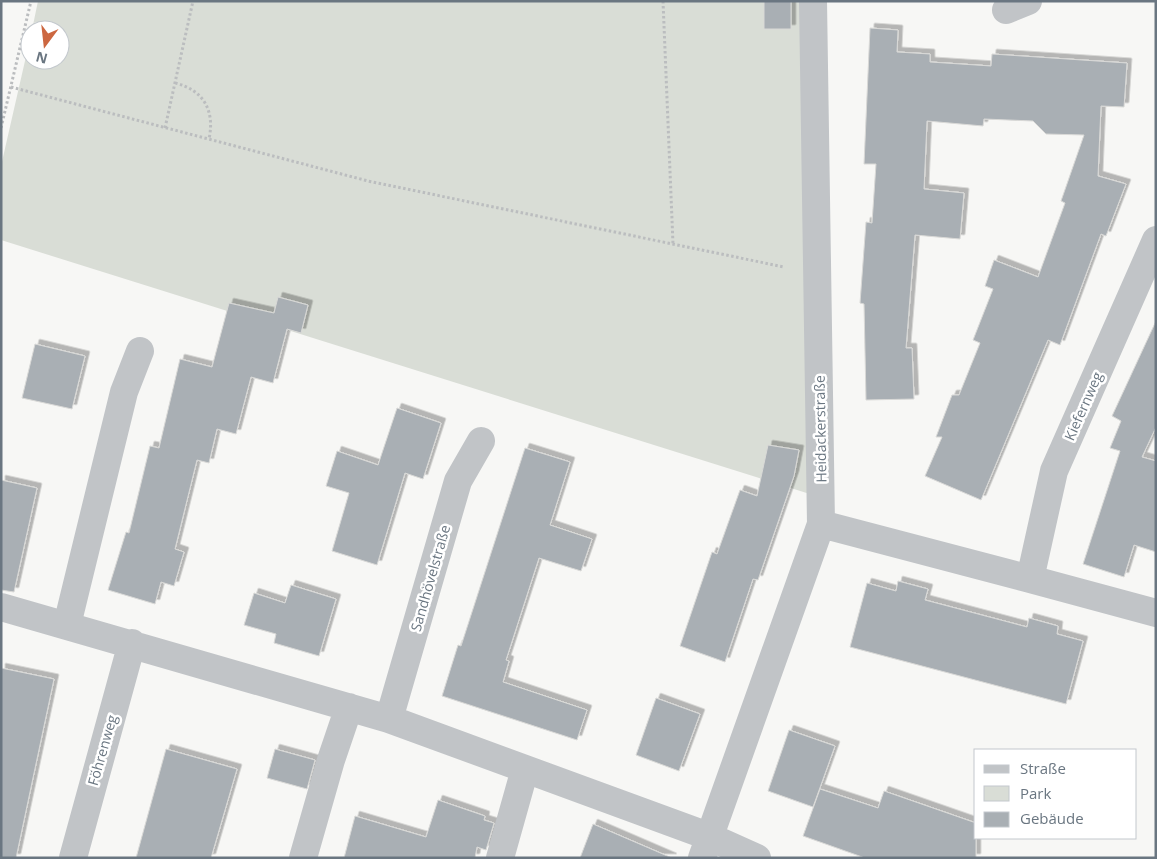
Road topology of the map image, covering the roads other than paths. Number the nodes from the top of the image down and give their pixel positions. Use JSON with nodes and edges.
{"nodes":[{"id":1,"x":812,"y":1,"type":"edge"},
{"id":2,"x":1156,"y":240,"type":"edge"},
{"id":3,"x":140,"y":351,"type":"dead end"},
{"id":4,"x":482,"y":441,"type":"dead end"},
{"id":5,"x":821,"y":524,"type":"junction"},
{"id":6,"x":1030,"y":579,"type":"junction"},
{"id":7,"x":1,"y":607,"type":"edge"},
{"id":8,"x":1156,"y":613,"type":"edge"},
{"id":9,"x":67,"y":625,"type":"junction"},
{"id":10,"x":132,"y":643,"type":"junction"},
{"id":11,"x":349,"y":707,"type":"junction"},
{"id":12,"x":389,"y":718,"type":"junction"},
{"id":13,"x":525,"y":769,"type":"junction"},
{"id":14,"x":704,"y":847,"type":"edge"},
{"id":15,"x":73,"y":858,"type":"edge"},
{"id":16,"x":303,"y":858,"type":"edge"},
{"id":17,"x":500,"y":858,"type":"edge"},
{"id":18,"x":757,"y":858,"type":"edge"}],
"edges":[{"from":1,"to":5,"type":"street","name":"Heidackerstraße"},
{"from":2,"to":6,"type":"street","name":"Kiefernweg"},
{"from":3,"to":9,"type":"street"},
{"from":4,"to":12,"type":"street","name":"Sandhövelstraße"},
{"from":5,"to":6,"type":"street"},
{"from":5,"to":14,"type":"street","name":"Heidackerstraße"},
{"from":6,"to":8,"type":"street"},
{"from":7,"to":9,"type":"street"},
{"from":9,"to":10,"type":"street"},
{"from":10,"to":11,"type":"street"},
{"from":10,"to":15,"type":"street","name":"Föhrenweg"},
{"from":11,"to":12,"type":"street"},
{"from":11,"to":16,"type":"street"},
{"from":12,"to":13,"type":"street"},
{"from":13,"to":14,"type":"street"},
{"from":13,"to":17,"type":"street"},
{"from":14,"to":18,"type":"street"}]}
